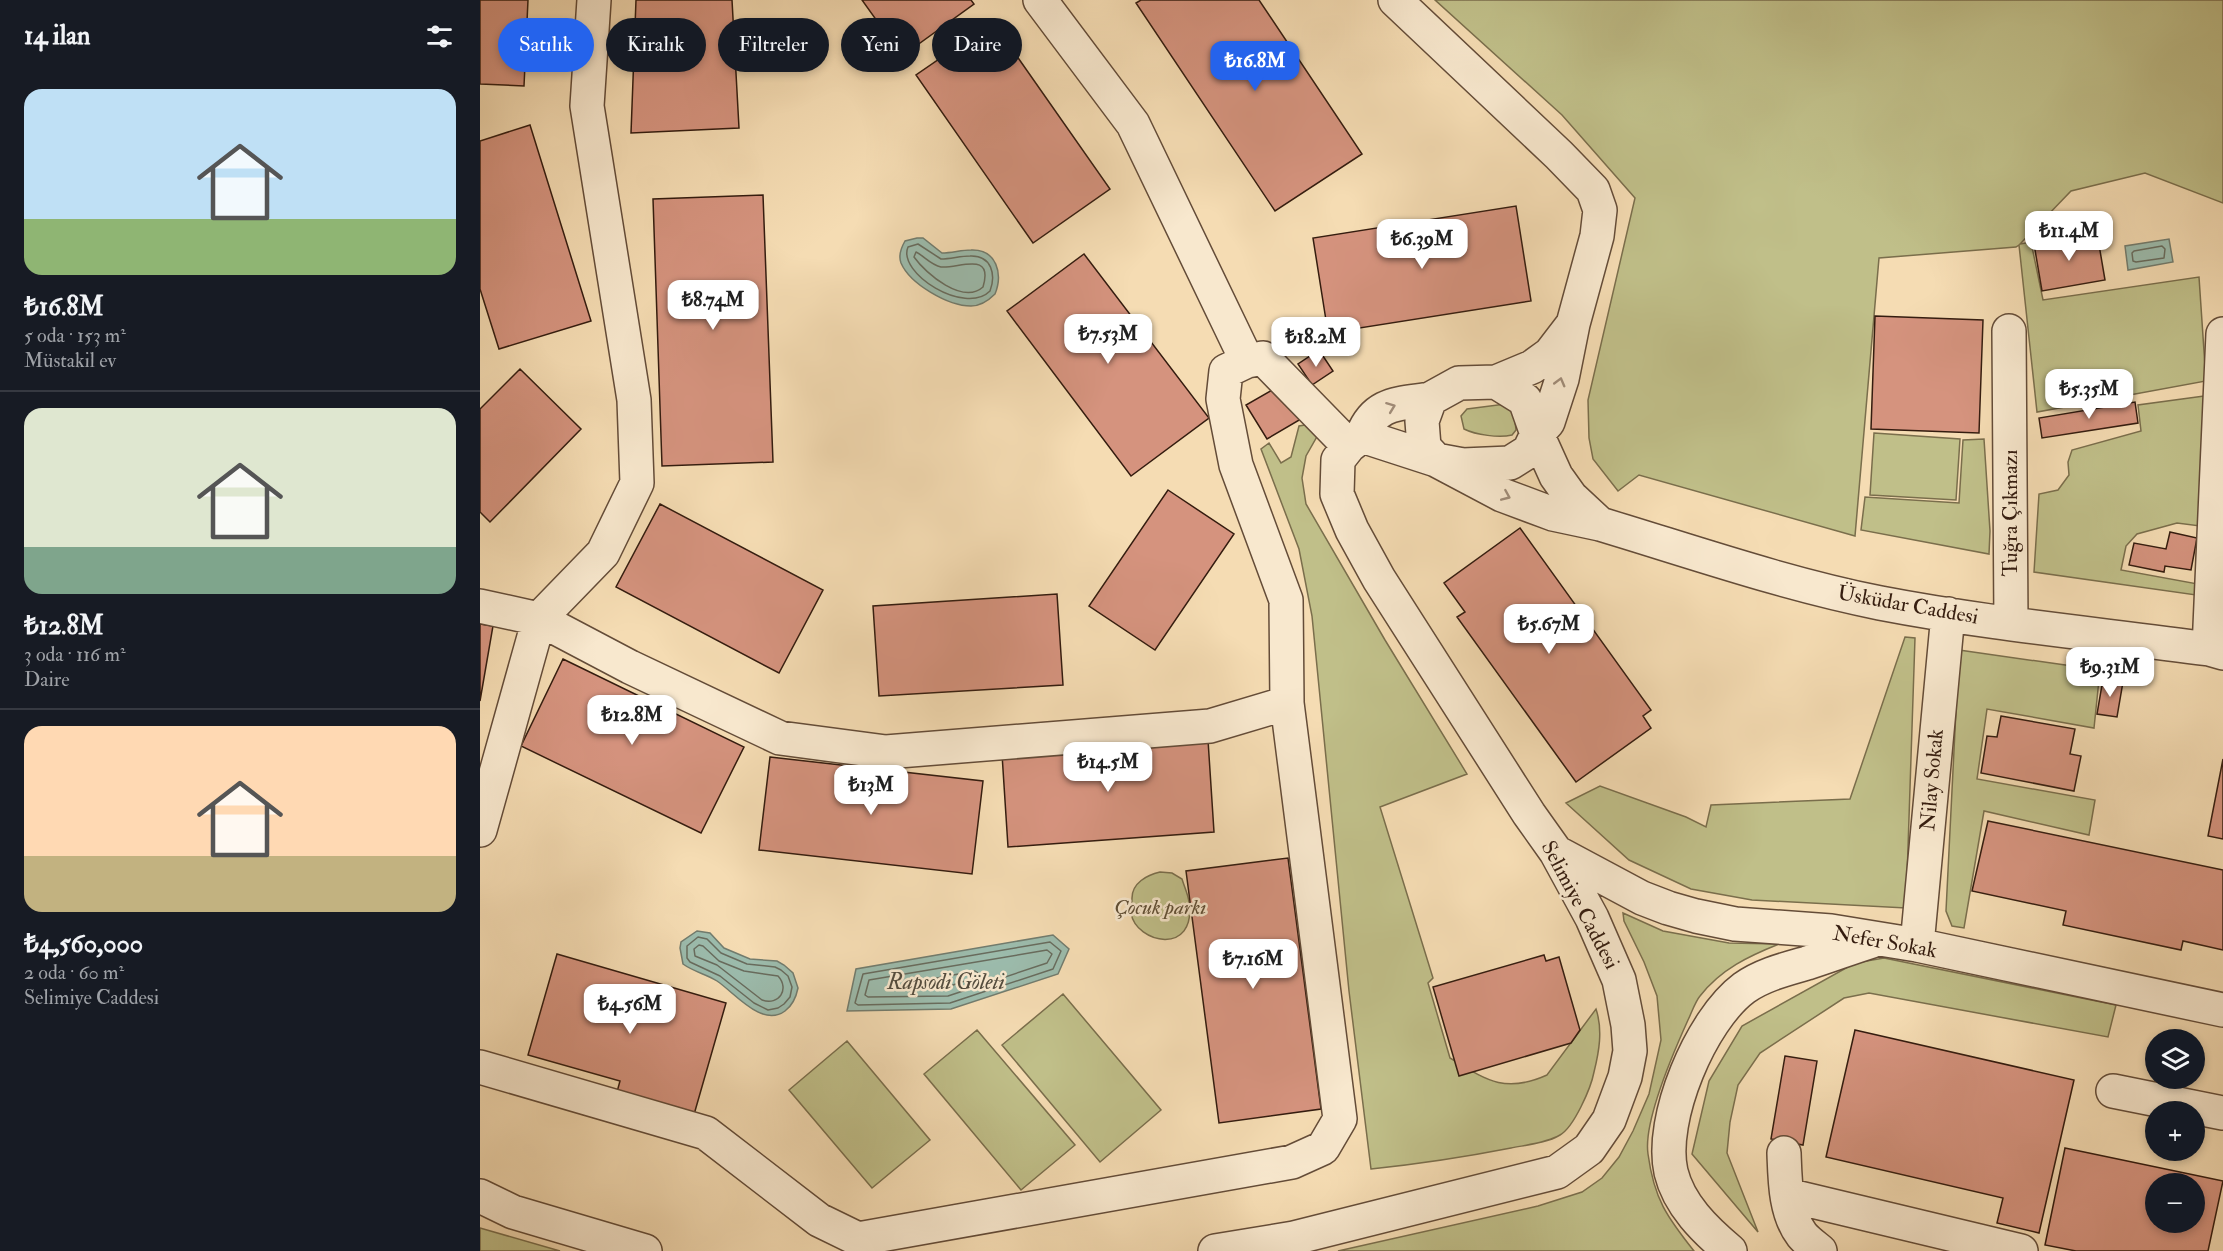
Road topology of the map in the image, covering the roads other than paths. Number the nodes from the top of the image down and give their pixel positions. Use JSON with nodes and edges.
{"nodes":[{"id":1,"x":594,"y":0,"type":"edge"},
{"id":2,"x":1040,"y":0,"type":"edge"},
{"id":3,"x":1395,"y":0,"type":"edge"},
{"id":4,"x":1572,"y":324,"type":"junction"},
{"id":5,"x":2009,"y":331,"type":"dead end"},
{"id":6,"x":2223,"y":334,"type":"edge"},
{"id":7,"x":1247,"y":361,"type":"junction"},
{"id":8,"x":1496,"y":382,"type":"junction"},
{"id":9,"x":1430,"y":399,"type":"junction"},
{"id":10,"x":1537,"y":434,"type":"junction"},
{"id":11,"x":1356,"y":441,"type":"junction"},
{"id":12,"x":1436,"y":459,"type":"junction"},
{"id":13,"x":1600,"y":524,"type":"junction"},
{"id":14,"x":480,"y":606,"type":"edge"},
{"id":15,"x":1948,"y":614,"type":"junction"},
{"id":16,"x":539,"y":619,"type":"junction"},
{"id":17,"x":2011,"y":623,"type":"junction"},
{"id":18,"x":2216,"y":651,"type":"edge"},
{"id":19,"x":1287,"y":703,"type":"junction"},
{"id":20,"x":480,"y":830,"type":"edge"},
{"id":21,"x":1556,"y":852,"type":"junction"},
{"id":22,"x":1876,"y":940,"type":"junction"},
{"id":23,"x":1917,"y":945,"type":"junction"},
{"id":24,"x":2223,"y":1010,"type":"edge"},
{"id":25,"x":480,"y":1067,"type":"edge"},
{"id":26,"x":2113,"y":1091,"type":"dead end"},
{"id":27,"x":2223,"y":1113,"type":"edge"},
{"id":28,"x":1784,"y":1154,"type":"dead end"},
{"id":29,"x":1787,"y":1195,"type":"junction"},
{"id":30,"x":480,"y":1196,"type":"edge"},
{"id":31,"x":2001,"y":1249,"type":"edge"},
{"id":32,"x":645,"y":1251,"type":"edge"},
{"id":33,"x":1215,"y":1251,"type":"edge"},
{"id":34,"x":1730,"y":1251,"type":"edge"},
{"id":35,"x":1820,"y":1251,"type":"edge"}],
"edges":[{"from":1,"to":16,"type":"street"},
{"from":2,"to":7,"type":"street"},
{"from":3,"to":4,"type":"street"},
{"from":4,"to":8,"type":"street"},
{"from":10,"to":4,"type":"street","one_way":true},
{"from":5,"to":17,"type":"street","name":"Tuğra Çıkmazı"},
{"from":6,"to":18,"type":"street"},
{"from":7,"to":11,"type":"street"},
{"from":7,"to":19,"type":"street"},
{"from":8,"to":9,"type":"street"},
{"from":8,"to":10,"type":"street"},
{"from":11,"to":9,"type":"street","name":"Selimiye Caddesi","one_way":true},
{"from":9,"to":12,"type":"street"},
{"from":10,"to":12,"type":"street"},
{"from":10,"to":13,"type":"street"},
{"from":11,"to":12,"type":"street"},
{"from":11,"to":21,"type":"street","name":"Selimiye Caddesi"},
{"from":12,"to":13,"type":"street","name":"Üsküdar Caddesi","one_way":true},
{"from":13,"to":15,"type":"street","name":"Üsküdar Caddesi"},
{"from":14,"to":16,"type":"street"},
{"from":15,"to":17,"type":"street","name":"Üsküdar Caddesi"},
{"from":15,"to":23,"type":"street","name":"Nilay Sokak"},
{"from":16,"to":19,"type":"street"},
{"from":16,"to":20,"type":"street"},
{"from":17,"to":18,"type":"street","name":"Üsküdar Caddesi"},
{"from":19,"to":25,"type":"street"},
{"from":21,"to":22,"type":"street","name":"Nefer Sokak"},
{"from":21,"to":33,"type":"street","name":"Selimiye Caddesi"},
{"from":22,"to":23,"type":"street","name":"Nefer Sokak"},
{"from":22,"to":34,"type":"street"},
{"from":23,"to":24,"type":"street","name":"Nefer Sokak"},
{"from":26,"to":27,"type":"street"},
{"from":28,"to":29,"type":"street"},
{"from":29,"to":31,"type":"street"},
{"from":29,"to":35,"type":"street"},
{"from":30,"to":32,"type":"street"}]}
